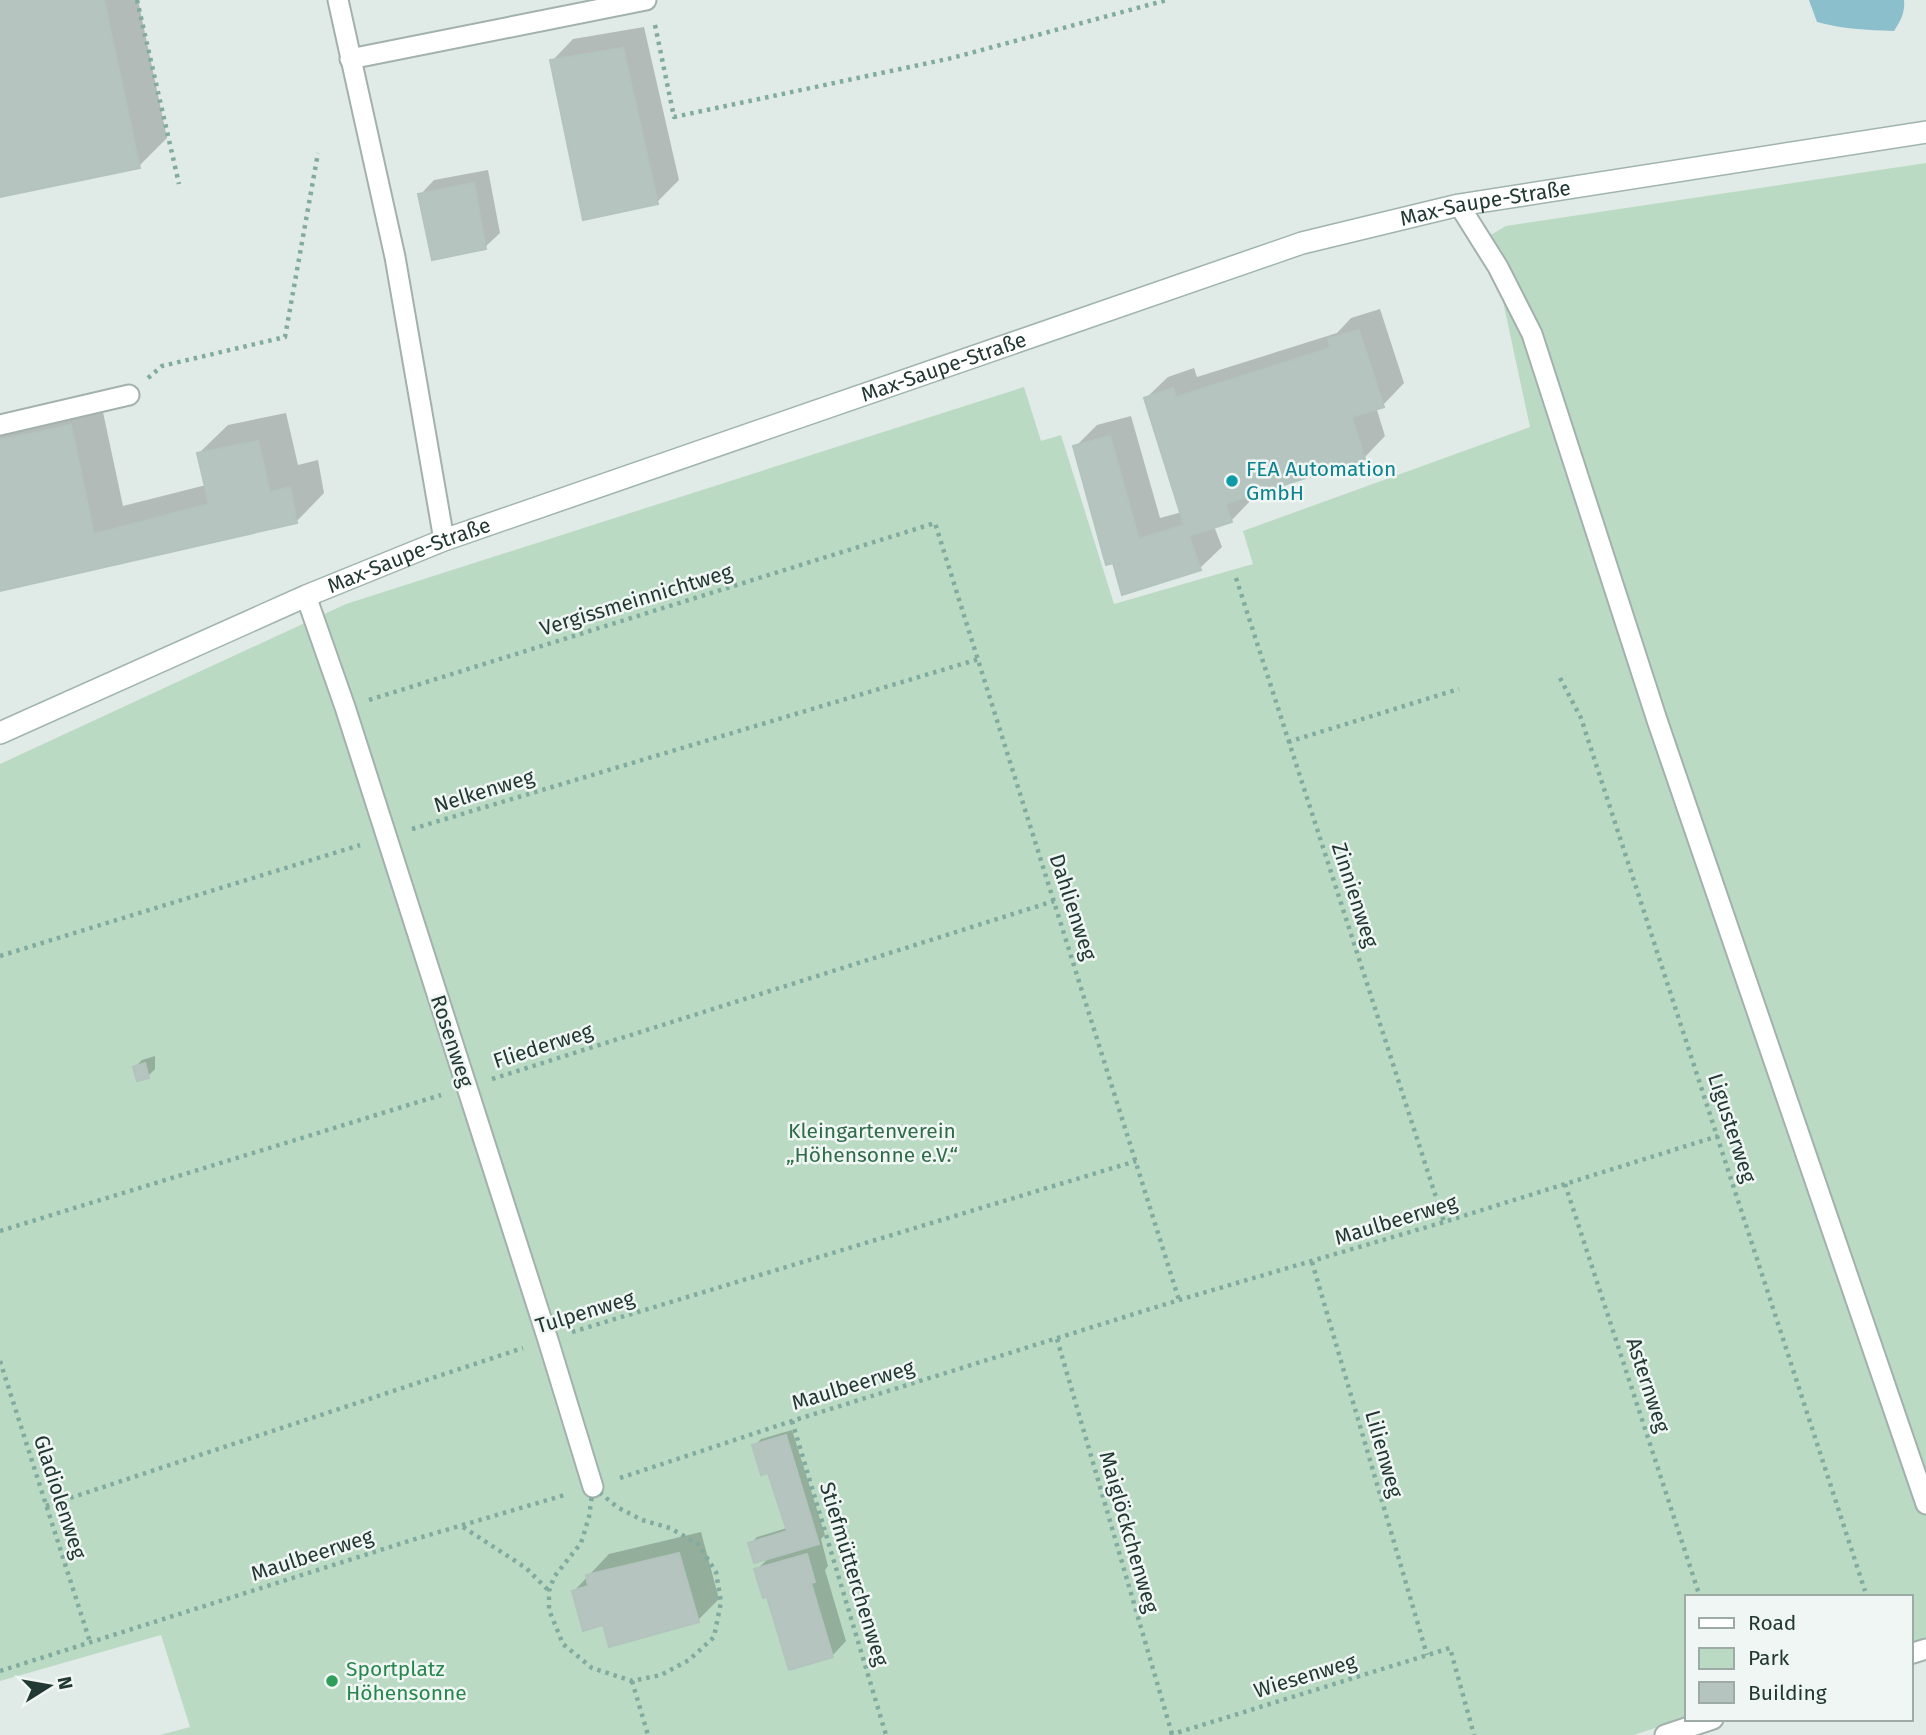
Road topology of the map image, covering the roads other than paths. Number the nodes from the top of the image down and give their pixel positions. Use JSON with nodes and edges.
{"nodes":[{"id":1,"x":338,"y":0,"type":"edge"},
{"id":2,"x":649,"y":6,"type":"edge"},
{"id":3,"x":351,"y":59,"type":"junction"},
{"id":4,"x":1926,"y":132,"type":"edge"},
{"id":5,"x":1459,"y":205,"type":"junction"},
{"id":6,"x":129,"y":395,"type":"road end"},
{"id":7,"x":0,"y":425,"type":"edge"},
{"id":8,"x":444,"y":540,"type":"junction"},
{"id":9,"x":306,"y":596,"type":"junction"},
{"id":10,"x":0,"y":733,"type":"edge"},
{"id":11,"x":593,"y":1487,"type":"road end"},
{"id":12,"x":1926,"y":1504,"type":"edge"},
{"id":13,"x":1707,"y":1721,"type":"edge"},
{"id":14,"x":1665,"y":1735,"type":"edge"}],
"edges":[{"from":1,"to":3,"type":"lane"},
{"from":2,"to":3,"type":"lane"},
{"from":3,"to":8,"type":"lane"},
{"from":4,"to":5,"type":"street","name":"Max-Saupe-Straße"},
{"from":5,"to":8,"type":"street","name":"Max-Saupe-Straße"},
{"from":5,"to":12,"type":"lane"},
{"from":6,"to":7,"type":"lane"},
{"from":8,"to":9,"type":"street","name":"Max-Saupe-Straße"},
{"from":9,"to":10,"type":"street","name":"Max-Saupe-Straße"},
{"from":9,"to":11,"type":"lane","name":"Rosenweg"},
{"from":13,"to":14,"type":"lane"}]}
